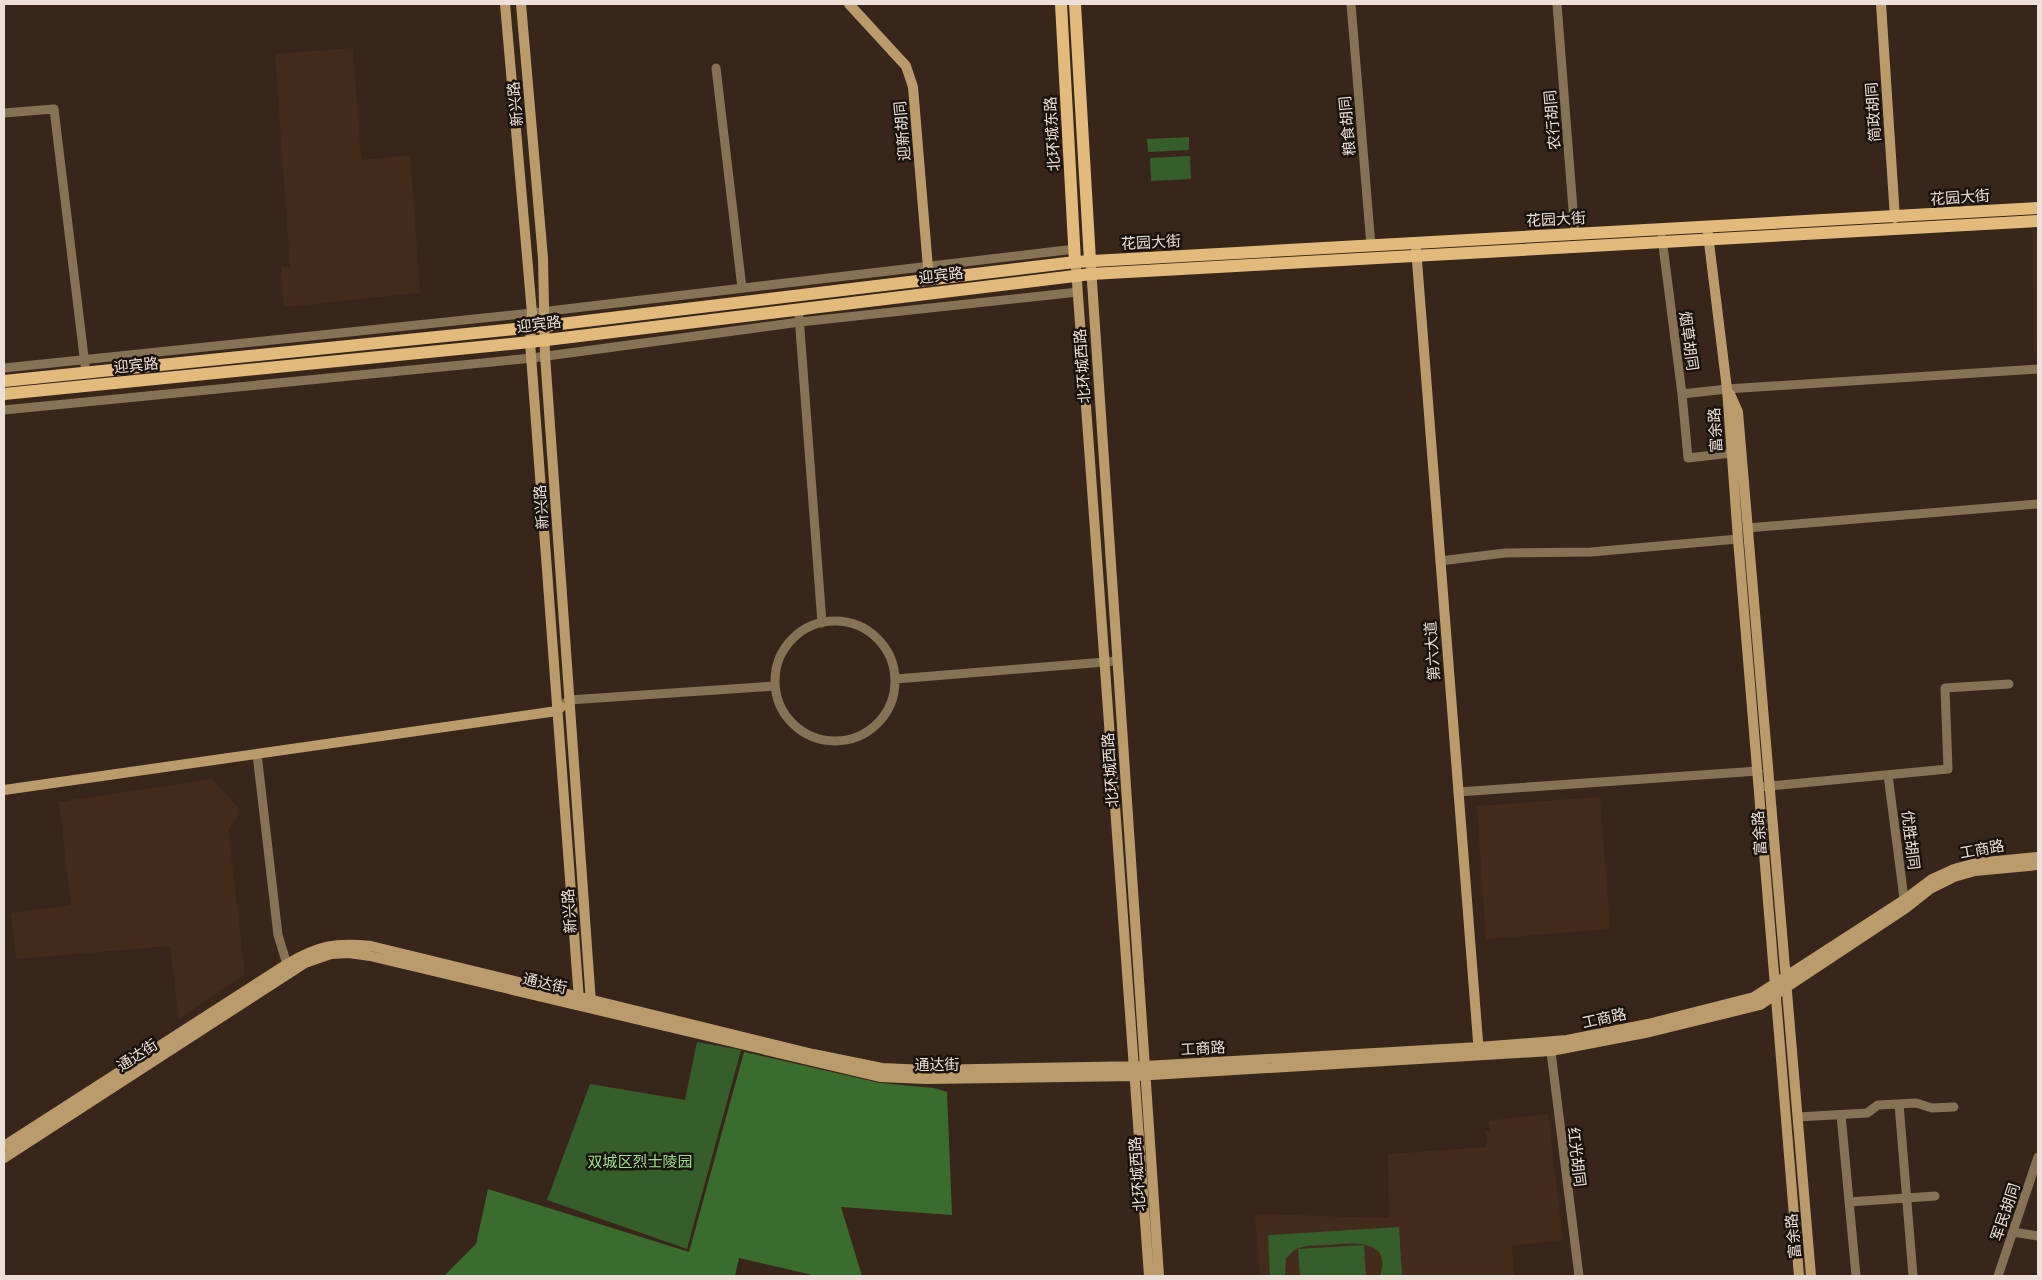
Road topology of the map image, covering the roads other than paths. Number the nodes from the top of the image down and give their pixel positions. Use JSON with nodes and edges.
{"nodes":[{"id":1,"x":505,"y":4,"type":"edge"},
{"id":2,"x":521,"y":4,"type":"edge"},
{"id":3,"x":849,"y":4,"type":"edge"},
{"id":4,"x":1061,"y":4,"type":"edge"},
{"id":5,"x":1075,"y":4,"type":"edge"},
{"id":6,"x":1350,"y":4,"type":"edge"},
{"id":7,"x":1557,"y":4,"type":"edge"},
{"id":8,"x":1881,"y":4,"type":"edge"},
{"id":9,"x":716,"y":68,"type":"dead end"},
{"id":10,"x":4,"y":113,"type":"edge"},
{"id":11,"x":2038,"y":208,"type":"edge"},
{"id":12,"x":1894,"y":218,"type":"junction"},
{"id":13,"x":2038,"y":220,"type":"edge"},
{"id":14,"x":1707,"y":226,"type":"junction"},
{"id":15,"x":1660,"y":229,"type":"junction"},
{"id":16,"x":1575,"y":235,"type":"junction"},
{"id":17,"x":1709,"y":240,"type":"junction"},
{"id":18,"x":1662,"y":242,"type":"junction"},
{"id":19,"x":1415,"y":243,"type":"junction"},
{"id":20,"x":1371,"y":246,"type":"junction"},
{"id":21,"x":1075,"y":256,"type":"junction"},
{"id":22,"x":1416,"y":257,"type":"junction"},
{"id":23,"x":928,"y":266,"type":"junction"},
{"id":24,"x":1091,"y":268,"type":"junction"},
{"id":25,"x":1076,"y":276,"type":"junction"},
{"id":26,"x":929,"y":280,"type":"junction"},
{"id":27,"x":745,"y":288,"type":"junction"},
{"id":28,"x":1078,"y":292,"type":"junction"},
{"id":29,"x":750,"y":302,"type":"junction"},
{"id":30,"x":799,"y":309,"type":"junction"},
{"id":31,"x":546,"y":312,"type":"junction"},
{"id":32,"x":532,"y":313,"type":"junction"},
{"id":33,"x":544,"y":326,"type":"junction"},
{"id":34,"x":530,"y":328,"type":"junction"},
{"id":35,"x":545,"y":340,"type":"junction"},
{"id":36,"x":530,"y":342,"type":"junction"},
{"id":37,"x":545,"y":355,"type":"junction"},
{"id":38,"x":532,"y":358,"type":"junction"},
{"id":39,"x":84,"y":359,"type":"junction"},
{"id":40,"x":4,"y":368,"type":"edge"},
{"id":41,"x":2038,"y":369,"type":"edge"},
{"id":42,"x":86,"y":372,"type":"junction"},
{"id":43,"x":4,"y":381,"type":"edge"},
{"id":44,"x":1727,"y":389,"type":"junction"},
{"id":45,"x":4,"y":394,"type":"edge"},
{"id":46,"x":1682,"y":394,"type":"junction"},
{"id":47,"x":4,"y":410,"type":"edge"},
{"id":48,"x":1731,"y":453,"type":"junction"},
{"id":49,"x":2038,"y":504,"type":"edge"},
{"id":50,"x":1748,"y":528,"type":"junction"},
{"id":51,"x":1738,"y":539,"type":"junction"},
{"id":52,"x":1440,"y":561,"type":"junction"},
{"id":53,"x":822,"y":623,"type":"junction"},
{"id":54,"x":1117,"y":661,"type":"junction"},
{"id":55,"x":1106,"y":662,"type":"junction"},
{"id":56,"x":896,"y":679,"type":"junction"},
{"id":57,"x":2009,"y":684,"type":"dead end"},
{"id":58,"x":775,"y":686,"type":"junction"},
{"id":59,"x":563,"y":706,"type":"junction"},
{"id":60,"x":258,"y":754,"type":"junction"},
{"id":61,"x":1758,"y":771,"type":"junction"},
{"id":62,"x":1888,"y":775,"type":"junction"},
{"id":63,"x":1770,"y":786,"type":"junction"},
{"id":64,"x":1759,"y":787,"type":"junction"},
{"id":65,"x":4,"y":790,"type":"edge"},
{"id":66,"x":1458,"y":792,"type":"junction"},
{"id":67,"x":2038,"y":857,"type":"edge"},
{"id":68,"x":2038,"y":865,"type":"edge"},
{"id":69,"x":1905,"y":904,"type":"junction"},
{"id":70,"x":288,"y":969,"type":"junction"},
{"id":71,"x":1787,"y":981,"type":"junction"},
{"id":72,"x":1775,"y":989,"type":"junction"},
{"id":73,"x":590,"y":998,"type":"junction"},
{"id":74,"x":579,"y":1001,"type":"junction"},
{"id":75,"x":591,"y":1009,"type":"junction"},
{"id":76,"x":1550,"y":1047,"type":"junction"},
{"id":77,"x":1479,"y":1052,"type":"junction"},
{"id":78,"x":1140,"y":1071,"type":"junction"},
{"id":79,"x":1899,"y":1104,"type":"junction"},
{"id":80,"x":1954,"y":1107,"type":"dead end"},
{"id":81,"x":1841,"y":1115,"type":"junction"},
{"id":82,"x":1798,"y":1117,"type":"junction"},
{"id":83,"x":4,"y":1146,"type":"edge"},
{"id":84,"x":2038,"y":1157,"type":"edge"},
{"id":85,"x":4,"y":1158,"type":"edge"},
{"id":86,"x":1934,"y":1196,"type":"dead end"},
{"id":87,"x":1907,"y":1198,"type":"junction"},
{"id":88,"x":1849,"y":1202,"type":"junction"},
{"id":89,"x":2013,"y":1232,"type":"junction"},
{"id":90,"x":2038,"y":1236,"type":"edge"},
{"id":91,"x":1149,"y":1276,"type":"edge"},
{"id":92,"x":1159,"y":1276,"type":"edge"},
{"id":93,"x":1578,"y":1276,"type":"edge"},
{"id":94,"x":1799,"y":1276,"type":"edge"},
{"id":95,"x":1812,"y":1276,"type":"edge"},
{"id":96,"x":1856,"y":1276,"type":"edge"},
{"id":97,"x":1913,"y":1276,"type":"edge"},
{"id":98,"x":1998,"y":1276,"type":"edge"}],
"edges":[{"from":1,"to":32,"type":"main road","name":"新兴路"},
{"from":2,"to":31,"type":"main road","name":"新兴路"},
{"from":3,"to":23,"type":"main road","name":"迎新胡同"},
{"from":4,"to":21,"type":"main road","name":"北环城东路"},
{"from":5,"to":24,"type":"main road","name":"北环城东路"},
{"from":6,"to":20,"type":"street","name":"粮食胡同"},
{"from":7,"to":16,"type":"street","name":"农行胡同"},
{"from":8,"to":12,"type":"main road","name":"简政胡同"},
{"from":9,"to":27,"type":"street"},
{"from":10,"to":39,"type":"street"},
{"from":11,"to":12,"type":"main road","name":"花园大街"},
{"from":12,"to":14,"type":"main road","name":"花园大街"},
{"from":13,"to":17,"type":"main road","name":"花园大街"},
{"from":14,"to":15,"type":"main road","name":"花园大街"},
{"from":14,"to":17,"type":"main road","name":"富余路"},
{"from":15,"to":16,"type":"main road","name":"花园大街"},
{"from":15,"to":18,"type":"street","name":"烟草胡同"},
{"from":16,"to":19,"type":"main road","name":"花园大街"},
{"from":17,"to":18,"type":"main road","name":"花园大街"},
{"from":17,"to":44,"type":"main road","name":"富余路"},
{"from":18,"to":22,"type":"main road","name":"花园大街"},
{"from":18,"to":46,"type":"street","name":"烟草胡同"},
{"from":19,"to":20,"type":"main road","name":"花园大街"},
{"from":19,"to":22,"type":"main road","name":"第六大道"},
{"from":20,"to":24,"type":"main road","name":"花园大街"},
{"from":21,"to":23,"type":"street"},
{"from":21,"to":24,"type":"main road","name":"花园大街"},
{"from":21,"to":25,"type":"main road","name":"北环城西路"},
{"from":21,"to":26,"type":"main road","name":"迎宾路"},
{"from":22,"to":24,"type":"main road","name":"花园大街"},
{"from":22,"to":52,"type":"main road","name":"第六大道"},
{"from":23,"to":26,"type":"main road","name":"迎新胡同"},
{"from":23,"to":27,"type":"street"},
{"from":24,"to":25,"type":"main road","name":"花园大街"},
{"from":24,"to":54,"type":"main road","name":"北环城西路"},
{"from":25,"to":28,"type":"main road","name":"北环城西路"},
{"from":25,"to":30,"type":"main road","name":"迎宾路"},
{"from":26,"to":30,"type":"main road","name":"迎宾路"},
{"from":27,"to":29,"type":"street"},
{"from":27,"to":31,"type":"street"},
{"from":28,"to":30,"type":"street"},
{"from":28,"to":55,"type":"main road","name":"北环城西路"},
{"from":29,"to":30,"type":"main road","name":"迎宾路"},
{"from":29,"to":33,"type":"main road","name":"迎宾路"},
{"from":30,"to":35,"type":"main road","name":"迎宾路"},
{"from":30,"to":37,"type":"street"},
{"from":30,"to":53,"type":"street"},
{"from":31,"to":32,"type":"street"},
{"from":31,"to":33,"type":"main road","name":"新兴路"},
{"from":32,"to":34,"type":"main road","name":"新兴路"},
{"from":32,"to":39,"type":"street"},
{"from":33,"to":34,"type":"main road","name":"迎宾路"},
{"from":33,"to":35,"type":"main road","name":"新兴路"},
{"from":34,"to":36,"type":"main road","name":"新兴路"},
{"from":34,"to":42,"type":"main road","name":"迎宾路"},
{"from":35,"to":36,"type":"main road","name":"迎宾路"},
{"from":35,"to":37,"type":"main road","name":"新兴路"},
{"from":36,"to":38,"type":"main road","name":"新兴路"},
{"from":36,"to":45,"type":"main road","name":"迎宾路"},
{"from":37,"to":38,"type":"street"},
{"from":37,"to":59,"type":"main road","name":"新兴路"},
{"from":38,"to":47,"type":"street"},
{"from":38,"to":59,"type":"main road","name":"新兴路"},
{"from":39,"to":40,"type":"street"},
{"from":39,"to":42,"type":"street"},
{"from":41,"to":44,"type":"street"},
{"from":42,"to":43,"type":"main road","name":"迎宾路"},
{"from":44,"to":46,"type":"street"},
{"from":44,"to":48,"type":"main road","name":"富余路"},
{"from":44,"to":50,"type":"main road","name":"富余路"},
{"from":46,"to":48,"type":"street","name":"烟草胡同"},
{"from":48,"to":51,"type":"main road","name":"富余路"},
{"from":49,"to":50,"type":"street"},
{"from":50,"to":63,"type":"main road","name":"富余路"},
{"from":51,"to":52,"type":"street"},
{"from":51,"to":61,"type":"main road","name":"富余路"},
{"from":52,"to":66,"type":"main road","name":"第六大道"},
{"from":53,"to":56,"type":"street"},
{"from":53,"to":58,"type":"street"},
{"from":54,"to":55,"type":"street"},
{"from":54,"to":78,"type":"main road","name":"北环城西路"},
{"from":55,"to":56,"type":"street"},
{"from":55,"to":78,"type":"main road","name":"北环城西路"},
{"from":56,"to":58,"type":"street"},
{"from":57,"to":62,"type":"street"},
{"from":58,"to":59,"type":"street"},
{"from":59,"to":60,"type":"main road"},
{"from":59,"to":73,"type":"main road","name":"新兴路"},
{"from":59,"to":74,"type":"main road","name":"新兴路"},
{"from":60,"to":65,"type":"main road"},
{"from":60,"to":70,"type":"street"},
{"from":61,"to":64,"type":"main road","name":"富余路"},
{"from":61,"to":66,"type":"street"},
{"from":62,"to":63,"type":"street"},
{"from":62,"to":69,"type":"street","name":"优胜胡同"},
{"from":63,"to":64,"type":"street"},
{"from":63,"to":71,"type":"main road","name":"富余路"},
{"from":64,"to":72,"type":"main road","name":"富余路"},
{"from":66,"to":77,"type":"main road","name":"第六大道"},
{"from":67,"to":69,"type":"main road","name":"工商路"},
{"from":68,"to":69,"type":"main road","name":"工商路"},
{"from":69,"to":71,"type":"main road","name":"工商路"},
{"from":70,"to":74,"type":"main road","name":"通达街"},
{"from":70,"to":83,"type":"main road","name":"通达街"},
{"from":70,"to":85,"type":"main road","name":"通达街"},
{"from":71,"to":72,"type":"main road","name":"工商路"},
{"from":71,"to":82,"type":"main road","name":"富余路"},
{"from":72,"to":76,"type":"main road","name":"工商路"},
{"from":72,"to":94,"type":"main road","name":"富余路"},
{"from":73,"to":74,"type":"main road","name":"通达街"},
{"from":73,"to":75,"type":"main road","name":"新兴路"},
{"from":73,"to":78,"type":"main road","name":"通达街"},
{"from":74,"to":75,"type":"main road","name":"通达街"},
{"from":75,"to":78,"type":"main road","name":"通达街"},
{"from":76,"to":77,"type":"main road","name":"工商路"},
{"from":76,"to":93,"type":"street","name":"红光胡同"},
{"from":77,"to":78,"type":"main road","name":"工商路"},
{"from":78,"to":91,"type":"main road","name":"北环城西路"},
{"from":78,"to":92,"type":"main road","name":"北环城西路"},
{"from":79,"to":80,"type":"street"},
{"from":79,"to":81,"type":"street"},
{"from":79,"to":87,"type":"street"},
{"from":81,"to":82,"type":"street"},
{"from":81,"to":88,"type":"street"},
{"from":82,"to":95,"type":"main road","name":"富余路"},
{"from":84,"to":89,"type":"street","name":"军民胡同"},
{"from":86,"to":87,"type":"street"},
{"from":87,"to":88,"type":"street"},
{"from":87,"to":97,"type":"street"},
{"from":88,"to":96,"type":"street"},
{"from":89,"to":90,"type":"street"},
{"from":89,"to":98,"type":"street","name":"军民胡同"}]}
